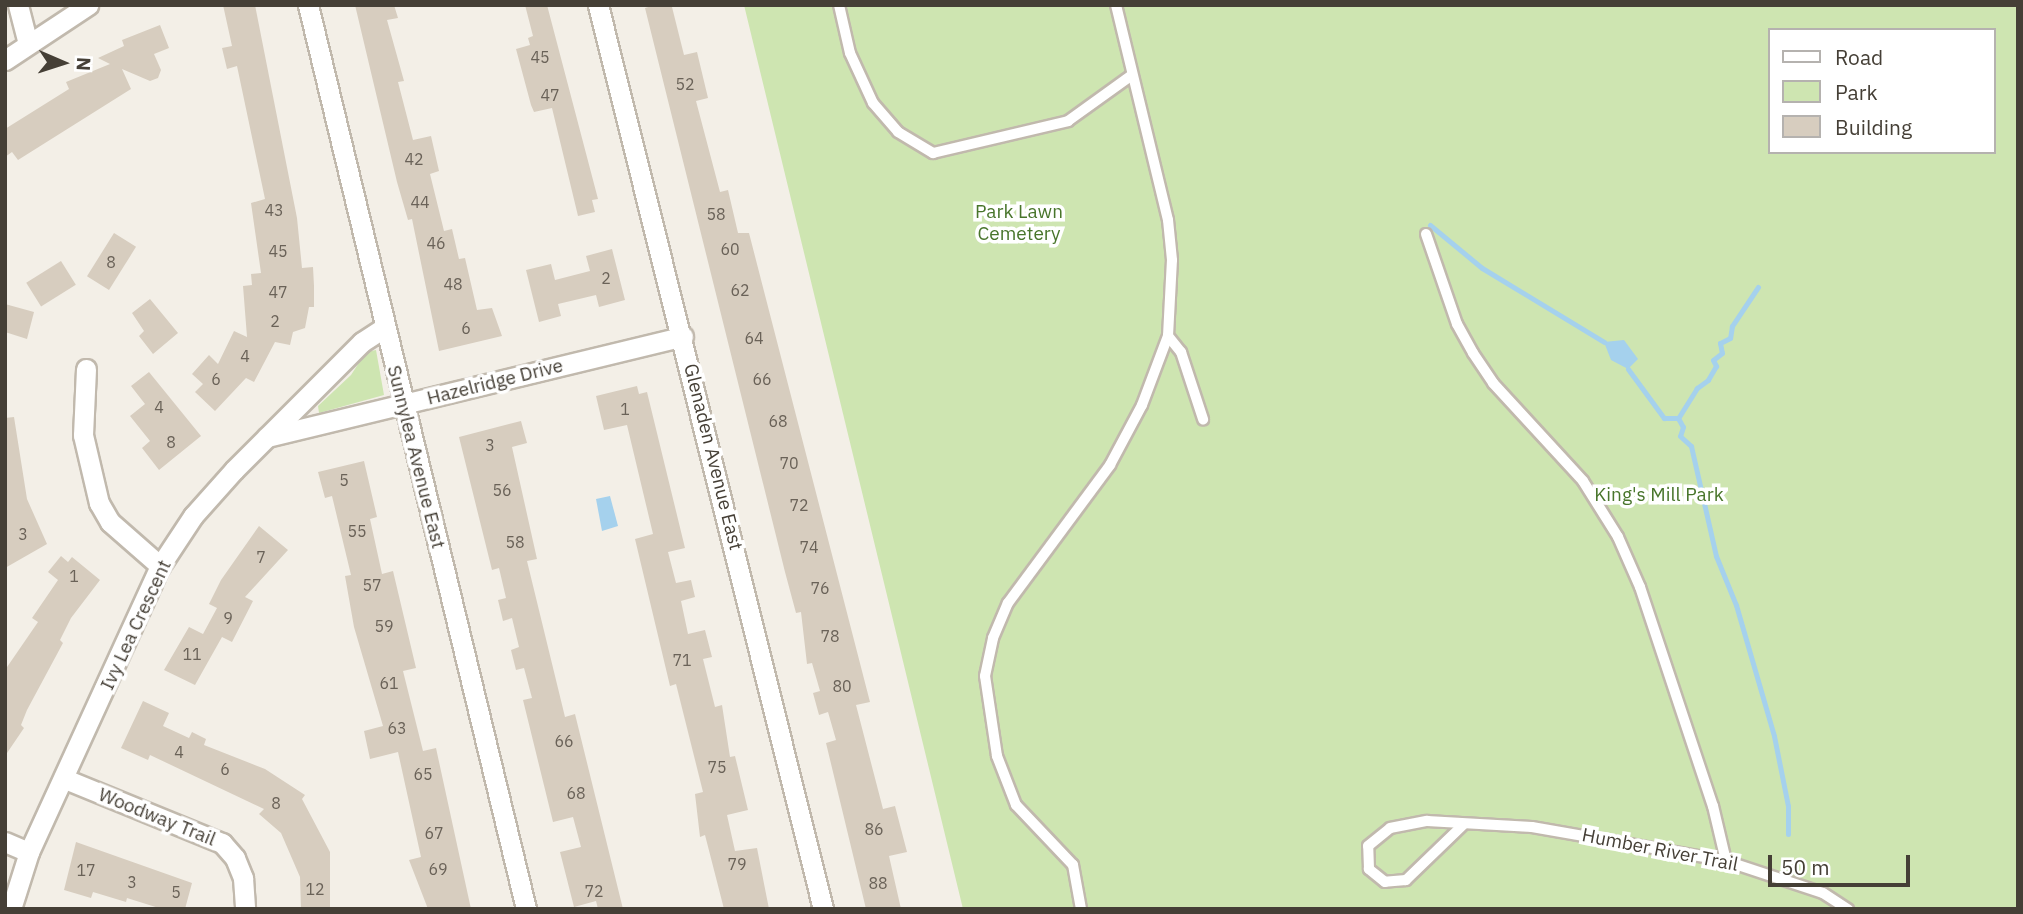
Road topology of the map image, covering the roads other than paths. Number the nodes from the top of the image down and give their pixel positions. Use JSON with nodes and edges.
{"nodes":[{"id":1,"x":18,"y":5,"type":"edge"},
{"id":2,"x":88,"y":5,"type":"edge"},
{"id":3,"x":308,"y":5,"type":"edge"},
{"id":4,"x":598,"y":5,"type":"edge"},
{"id":5,"x":839,"y":5,"type":"edge"},
{"id":6,"x":1116,"y":5,"type":"edge"},
{"id":7,"x":28,"y":44,"type":"junction"},
{"id":8,"x":5,"y":60,"type":"edge"},
{"id":9,"x":1132,"y":75,"type":"junction"},
{"id":10,"x":1426,"y":234,"type":"dead end"},
{"id":11,"x":385,"y":327,"type":"junction"},
{"id":12,"x":683,"y":336,"type":"junction"},
{"id":13,"x":1168,"y":336,"type":"junction"},
{"id":14,"x":86,"y":369,"type":"dead end"},
{"id":15,"x":403,"y":404,"type":"junction"},
{"id":16,"x":1203,"y":419,"type":"dead end"},
{"id":17,"x":266,"y":437,"type":"junction"},
{"id":18,"x":160,"y":566,"type":"junction"},
{"id":19,"x":65,"y":779,"type":"junction"},
{"id":20,"x":1464,"y":824,"type":"junction"},
{"id":21,"x":5,"y":842,"type":"edge"},
{"id":22,"x":29,"y":852,"type":"junction"},
{"id":23,"x":1726,"y":861,"type":"junction"},
{"id":24,"x":11,"y":909,"type":"edge"},
{"id":25,"x":245,"y":909,"type":"edge"},
{"id":26,"x":526,"y":909,"type":"edge"},
{"id":27,"x":823,"y":909,"type":"edge"},
{"id":28,"x":1081,"y":909,"type":"edge"},
{"id":29,"x":1848,"y":909,"type":"edge"}],
"edges":[{"from":1,"to":7,"type":"street"},
{"from":2,"to":7,"type":"street"},
{"from":3,"to":11,"type":"street","name":"Sunnylea Avenue East"},
{"from":4,"to":12,"type":"street","name":"Glenaden Avenue East"},
{"from":5,"to":9,"type":"lane"},
{"from":6,"to":9,"type":"lane"},
{"from":7,"to":8,"type":"street"},
{"from":9,"to":13,"type":"lane"},
{"from":10,"to":23,"type":"lane"},
{"from":11,"to":15,"type":"street","name":"Sunnylea Avenue East"},
{"from":11,"to":17,"type":"street","name":"Ivy Lea Crescent"},
{"from":12,"to":15,"type":"street","name":"Hazelridge Drive"},
{"from":12,"to":27,"type":"street","name":"Glenaden Avenue East"},
{"from":13,"to":16,"type":"lane"},
{"from":13,"to":28,"type":"lane"},
{"from":14,"to":18,"type":"street"},
{"from":15,"to":17,"type":"street","name":"Hazelridge Drive"},
{"from":15,"to":26,"type":"street","name":"Sunnylea Avenue East"},
{"from":17,"to":18,"type":"street","name":"Ivy Lea Crescent"},
{"from":18,"to":19,"type":"street","name":"Ivy Lea Crescent"},
{"from":19,"to":22,"type":"street","name":"Ivy Lea Crescent"},
{"from":19,"to":25,"type":"street","name":"Woodway Trail"},
{"from":20,"to":20,"type":"lane","name":"Humber River Trail"},
{"from":20,"to":23,"type":"lane","name":"Humber River Trail"},
{"from":21,"to":22,"type":"street"},
{"from":22,"to":24,"type":"street","name":"Ivy Lea Crescent"},
{"from":23,"to":29,"type":"lane","name":"Humber River Trail"}]}
